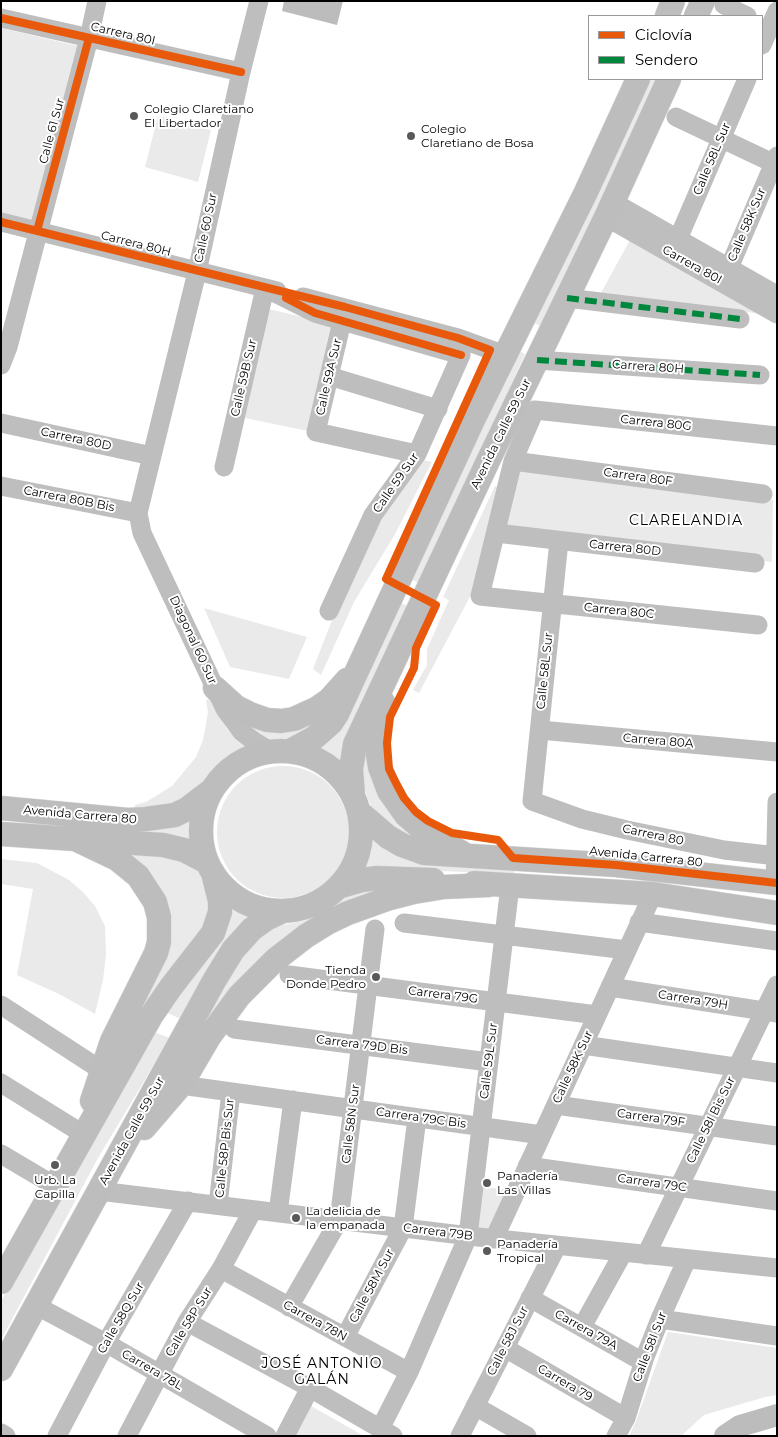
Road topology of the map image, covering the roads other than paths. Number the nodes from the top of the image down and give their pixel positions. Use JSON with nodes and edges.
{"nodes":[{"id":1,"x":97,"y":1,"type":"edge"},
{"id":2,"x":259,"y":1,"type":"edge"},
{"id":3,"x":673,"y":1,"type":"edge"},
{"id":4,"x":713,"y":3,"type":"edge"},
{"id":5,"x":667,"y":15,"type":"edge"},
{"id":6,"x":697,"y":15,"type":"edge"},
{"id":7,"x":744,"y":15,"type":"edge"},
{"id":8,"x":1,"y":18,"type":"edge"},
{"id":9,"x":771,"y":23,"type":"edge"},
{"id":10,"x":89,"y":38,"type":"junction"},
{"id":11,"x":763,"y":43,"type":"edge"},
{"id":12,"x":241,"y":72,"type":"junction"},
{"id":13,"x":638,"y":80,"type":"edge"},
{"id":14,"x":669,"y":80,"type":"edge"},
{"id":15,"x":747,"y":80,"type":"edge"},
{"id":16,"x":676,"y":117,"type":"dead end"},
{"id":17,"x":720,"y":140,"type":"junction"},
{"id":18,"x":775,"y":162,"type":"edge"},
{"id":19,"x":610,"y":210,"type":"junction"},
{"id":20,"x":1,"y":222,"type":"edge"},
{"id":21,"x":37,"y":231,"type":"junction"},
{"id":22,"x":678,"y":239,"type":"junction"},
{"id":23,"x":729,"y":268,"type":"junction"},
{"id":24,"x":197,"y":272,"type":"junction"},
{"id":25,"x":265,"y":288,"type":"junction"},
{"id":26,"x":777,"y":295,"type":"edge"},
{"id":27,"x":567,"y":298,"type":"junction"},
{"id":28,"x":777,"y":314,"type":"edge"},
{"id":29,"x":373,"y":315,"type":"junction"},
{"id":30,"x":740,"y":319,"type":"dead end"},
{"id":31,"x":344,"y":321,"type":"junction"},
{"id":32,"x":461,"y":355,"type":"joint"},
{"id":33,"x":505,"y":355,"type":"junction"},
{"id":34,"x":537,"y":360,"type":"junction"},
{"id":35,"x":1,"y":365,"type":"edge"},
{"id":36,"x":760,"y":375,"type":"dead end"},
{"id":37,"x":329,"y":376,"type":"junction"},
{"id":38,"x":438,"y":409,"type":"junction"},
{"id":39,"x":1,"y":423,"type":"edge"},
{"id":40,"x":777,"y":436,"type":"edge"},
{"id":41,"x":417,"y":454,"type":"junction"},
{"id":42,"x":152,"y":456,"type":"junction"},
{"id":43,"x":513,"y":461,"type":"junction"},
{"id":44,"x":224,"y":467,"type":"dead end"},
{"id":45,"x":1,"y":486,"type":"edge"},
{"id":46,"x":764,"y":494,"type":"dead end"},
{"id":47,"x":138,"y":513,"type":"junction"},
{"id":48,"x":496,"y":533,"type":"junction"},
{"id":49,"x":559,"y":541,"type":"junction"},
{"id":50,"x":755,"y":563,"type":"dead end"},
{"id":51,"x":552,"y":604,"type":"junction"},
{"id":52,"x":329,"y":611,"type":"dead end"},
{"id":53,"x":758,"y":625,"type":"dead end"},
{"id":54,"x":360,"y":666,"type":"junction"},
{"id":55,"x":388,"y":673,"type":"junction"},
{"id":56,"x":215,"y":688,"type":"junction"},
{"id":57,"x":540,"y":730,"type":"junction"},
{"id":58,"x":280,"y":751,"type":"junction"},
{"id":59,"x":777,"y":752,"type":"edge"},
{"id":60,"x":212,"y":790,"type":"junction"},
{"id":61,"x":532,"y":801,"type":"joint"},
{"id":62,"x":777,"y":802,"type":"edge"},
{"id":63,"x":356,"y":803,"type":"junction"},
{"id":64,"x":1,"y":808,"type":"edge"},
{"id":65,"x":1,"y":834,"type":"edge"},
{"id":66,"x":75,"y":839,"type":"junction"},
{"id":67,"x":468,"y":856,"type":"junction"},
{"id":68,"x":776,"y":856,"type":"edge"},
{"id":69,"x":210,"y":868,"type":"junction"},
{"id":70,"x":776,"y":883,"type":"edge"},
{"id":71,"x":500,"y":885,"type":"junction"},
{"id":72,"x":338,"y":887,"type":"junction"},
{"id":73,"x":653,"y":894,"type":"junction"},
{"id":74,"x":283,"y":911,"type":"junction"},
{"id":75,"x":777,"y":913,"type":"edge"},
{"id":76,"x":639,"y":922,"type":"junction"},
{"id":77,"x":404,"y":923,"type":"dead end"},
{"id":78,"x":375,"y":929,"type":"dead end"},
{"id":79,"x":505,"y":936,"type":"junction"},
{"id":80,"x":777,"y":942,"type":"edge"},
{"id":81,"x":627,"y":950,"type":"junction"},
{"id":82,"x":289,"y":975,"type":"dead end"},
{"id":83,"x":368,"y":985,"type":"junction"},
{"id":84,"x":777,"y":985,"type":"edge"},
{"id":85,"x":610,"y":987,"type":"junction"},
{"id":86,"x":496,"y":1002,"type":"junction"},
{"id":87,"x":1,"y":1005,"type":"edge"},
{"id":88,"x":771,"y":1012,"type":"edge"},
{"id":89,"x":597,"y":1015,"type":"junction"},
{"id":90,"x":234,"y":1029,"type":"dead end"},
{"id":91,"x":360,"y":1045,"type":"junction"},
{"id":92,"x":583,"y":1045,"type":"junction"},
{"id":93,"x":489,"y":1062,"type":"junction"},
{"id":94,"x":737,"y":1068,"type":"junction"},
{"id":95,"x":101,"y":1070,"type":"junction"},
{"id":96,"x":777,"y":1073,"type":"edge"},
{"id":97,"x":1,"y":1083,"type":"edge"},
{"id":98,"x":181,"y":1085,"type":"junction"},
{"id":99,"x":231,"y":1092,"type":"junction"},
{"id":100,"x":293,"y":1100,"type":"junction"},
{"id":101,"x":556,"y":1105,"type":"junction"},
{"id":102,"x":353,"y":1109,"type":"junction"},
{"id":103,"x":418,"y":1118,"type":"junction"},
{"id":104,"x":482,"y":1126,"type":"junction"},
{"id":105,"x":708,"y":1126,"type":"junction"},
{"id":106,"x":84,"y":1134,"type":"junction"},
{"id":107,"x":542,"y":1134,"type":"junction"},
{"id":108,"x":777,"y":1136,"type":"edge"},
{"id":109,"x":1,"y":1154,"type":"edge"},
{"id":110,"x":115,"y":1161,"type":"junction"},
{"id":111,"x":528,"y":1166,"type":"junction"},
{"id":112,"x":54,"y":1186,"type":"junction"},
{"id":113,"x":679,"y":1187,"type":"junction"},
{"id":114,"x":100,"y":1190,"type":"junction"},
{"id":115,"x":188,"y":1201,"type":"junction"},
{"id":116,"x":777,"y":1201,"type":"edge"},
{"id":117,"x":218,"y":1205,"type":"junction"},
{"id":118,"x":253,"y":1210,"type":"junction"},
{"id":119,"x":278,"y":1213,"type":"junction"},
{"id":120,"x":338,"y":1220,"type":"junction"},
{"id":121,"x":403,"y":1228,"type":"junction"},
{"id":122,"x":468,"y":1236,"type":"junction"},
{"id":123,"x":494,"y":1239,"type":"junction"},
{"id":124,"x":557,"y":1246,"type":"junction"},
{"id":125,"x":623,"y":1253,"type":"junction"},
{"id":126,"x":646,"y":1255,"type":"junction"},
{"id":127,"x":687,"y":1260,"type":"junction"},
{"id":128,"x":777,"y":1268,"type":"edge"},
{"id":129,"x":221,"y":1270,"type":"junction"},
{"id":130,"x":1,"y":1282,"type":"edge"},
{"id":131,"x":530,"y":1298,"type":"junction"},
{"id":132,"x":37,"y":1306,"type":"junction"},
{"id":133,"x":290,"y":1307,"type":"junction"},
{"id":134,"x":660,"y":1319,"type":"junction"},
{"id":135,"x":187,"y":1322,"type":"junction"},
{"id":136,"x":582,"y":1327,"type":"junction"},
{"id":137,"x":777,"y":1336,"type":"edge"},
{"id":138,"x":345,"y":1337,"type":"junction"},
{"id":139,"x":106,"y":1343,"type":"junction"},
{"id":140,"x":505,"y":1348,"type":"junction"},
{"id":141,"x":643,"y":1362,"type":"junction"},
{"id":142,"x":1,"y":1369,"type":"edge"},
{"id":143,"x":409,"y":1372,"type":"junction"},
{"id":144,"x":159,"y":1374,"type":"junction"},
{"id":145,"x":310,"y":1388,"type":"junction"},
{"id":146,"x":476,"y":1406,"type":"junction"},
{"id":147,"x":626,"y":1418,"type":"junction"},
{"id":148,"x":387,"y":1432,"type":"edge"},
{"id":149,"x":1,"y":1433,"type":"edge"},
{"id":150,"x":132,"y":1434,"type":"edge"},
{"id":151,"x":6,"y":1436,"type":"edge"},
{"id":152,"x":57,"y":1436,"type":"edge"},
{"id":153,"x":267,"y":1436,"type":"edge"},
{"id":154,"x":285,"y":1436,"type":"edge"},
{"id":155,"x":460,"y":1436,"type":"edge"},
{"id":156,"x":528,"y":1436,"type":"edge"},
{"id":157,"x":616,"y":1436,"type":"edge"}],
"edges":[{"from":1,"to":10,"type":"street","name":"Calle 61 Sur"},
{"from":2,"to":12,"type":"street","name":"Calle 60 Sur"},
{"from":3,"to":5,"type":"main road"},
{"from":4,"to":6,"type":"main road"},
{"from":4,"to":7,"type":"street"},
{"from":8,"to":10,"type":"street","name":"Carrera 80I"},
{"from":9,"to":11,"type":"street"},
{"from":10,"to":12,"type":"street","name":"Carrera 80I"},
{"from":10,"to":21,"type":"street","name":"Calle 61 Sur"},
{"from":12,"to":24,"type":"street","name":"Calle 60 Sur"},
{"from":13,"to":33,"type":"main road"},
{"from":14,"to":19,"type":"main road","name":"Avenida Calle 59 Sur"},
{"from":15,"to":17,"type":"street","name":"Calle 58L Sur"},
{"from":16,"to":17,"type":"street"},
{"from":17,"to":18,"type":"street"},
{"from":17,"to":22,"type":"street","name":"Calle 58L Sur"},
{"from":18,"to":23,"type":"street","name":"Calle 58K Sur"},
{"from":19,"to":22,"type":"street","name":"Carrera 80I"},
{"from":19,"to":27,"type":"main road","name":"Avenida Calle 59 Sur"},
{"from":19,"to":28,"type":"street","name":"Carrera 80I"},
{"from":20,"to":21,"type":"street","name":"Carrera 80H"},
{"from":21,"to":24,"type":"street","name":"Carrera 80H"},
{"from":21,"to":35,"type":"street","name":"Calle 61 Sur"},
{"from":22,"to":23,"type":"street","name":"Carrera 80I"},
{"from":23,"to":26,"type":"street","name":"Carrera 80I"},
{"from":24,"to":25,"type":"street","name":"Carrera 80H"},
{"from":24,"to":42,"type":"street","name":"Calle 60 Sur"},
{"from":25,"to":29,"type":"street","name":"Carrera 80H"},
{"from":25,"to":31,"type":"street","name":"Carrera 80H"},
{"from":25,"to":44,"type":"street","name":"Calle 59B Sur"},
{"from":27,"to":30,"type":"street"},
{"from":27,"to":34,"type":"main road","name":"Avenida Calle 59 Sur"},
{"from":29,"to":31,"type":"street"},
{"from":29,"to":33,"type":"street","name":"Carrera 80H"},
{"from":31,"to":32,"type":"street","name":"Carrera 80H"},
{"from":31,"to":37,"type":"street","name":"Calle 59A Sur"},
{"from":32,"to":38,"type":"street","name":"Calle 59 Sur"},
{"from":33,"to":54,"type":"main road"},
{"from":34,"to":36,"type":"street","name":"Carrera 80H"},
{"from":34,"to":55,"type":"main road","name":"Avenida Calle 59 Sur"},
{"from":37,"to":38,"type":"street"},
{"from":37,"to":41,"type":"street","name":"Calle 59A Sur"},
{"from":38,"to":41,"type":"street","name":"Calle 59 Sur"},
{"from":39,"to":42,"type":"street","name":"Carrera 80D"},
{"from":40,"to":43,"type":"street","name":"Carrera 80G"},
{"from":41,"to":52,"type":"street","name":"Calle 59 Sur"},
{"from":42,"to":47,"type":"street","name":"Calle 60 Sur"},
{"from":43,"to":46,"type":"street","name":"Carrera 80F"},
{"from":43,"to":48,"type":"street"},
{"from":45,"to":47,"type":"street","name":"Carrera 80B Bis"},
{"from":47,"to":56,"type":"street","name":"Diagonal 60 Sur"},
{"from":48,"to":49,"type":"street","name":"Carrera 80D"},
{"from":48,"to":51,"type":"street","name":"Carrera 80C"},
{"from":49,"to":50,"type":"street","name":"Carrera 80D"},
{"from":49,"to":51,"type":"street","name":"Calle 58L Sur"},
{"from":51,"to":53,"type":"street","name":"Carrera 80C"},
{"from":51,"to":57,"type":"street","name":"Calle 58L Sur"},
{"from":54,"to":56,"type":"main road"},
{"from":54,"to":58,"type":"main road"},
{"from":55,"to":63,"type":"main road","name":"Avenida Calle 59 Sur"},
{"from":55,"to":67,"type":"main road"},
{"from":56,"to":58,"type":"street","name":"Diagonal 60 Sur"},
{"from":57,"to":59,"type":"street","name":"Carrera 80A"},
{"from":57,"to":61,"type":"street","name":"Calle 58L Sur"},
{"from":58,"to":60,"type":"main road"},
{"from":58,"to":63,"type":"main road"},
{"from":60,"to":64,"type":"main road","name":"Avenida Carrera 80"},
{"from":60,"to":69,"type":"main road"},
{"from":61,"to":68,"type":"street","name":"Carrera 80"},
{"from":62,"to":68,"type":"street"},
{"from":63,"to":67,"type":"main road","name":"Avenida Carrera 80"},
{"from":63,"to":72,"type":"main road"},
{"from":65,"to":66,"type":"main road","name":"Avenida Carrera 80"},
{"from":66,"to":69,"type":"main road","name":"Avenida Carrera 80"},
{"from":66,"to":95,"type":"main road"},
{"from":67,"to":70,"type":"main road","name":"Avenida Carrera 80"},
{"from":68,"to":70,"type":"street"},
{"from":69,"to":74,"type":"main road"},
{"from":69,"to":106,"type":"main road"},
{"from":71,"to":72,"type":"main road"},
{"from":71,"to":73,"type":"main road"},
{"from":71,"to":79,"type":"street","name":"Calle 59L Sur"},
{"from":71,"to":98,"type":"main road"},
{"from":72,"to":74,"type":"main road"},
{"from":73,"to":75,"type":"main road"},
{"from":73,"to":76,"type":"street","name":"Calle 58K Sur"},
{"from":74,"to":110,"type":"main road","name":"Avenida Calle 59 Sur"},
{"from":76,"to":80,"type":"street"},
{"from":76,"to":81,"type":"street","name":"Calle 58K Sur"},
{"from":77,"to":79,"type":"street"},
{"from":78,"to":83,"type":"street","name":"Calle 58N Sur"},
{"from":79,"to":81,"type":"street"},
{"from":79,"to":86,"type":"street","name":"Calle 59L Sur"},
{"from":81,"to":85,"type":"street","name":"Calle 58K Sur"},
{"from":82,"to":83,"type":"street","name":"Carrera 79G"},
{"from":83,"to":86,"type":"street","name":"Carrera 79G"},
{"from":83,"to":91,"type":"street","name":"Calle 58N Sur"},
{"from":84,"to":88,"type":"street","name":"Calle 58I Bis Sur"},
{"from":85,"to":88,"type":"street","name":"Carrera 79H"},
{"from":85,"to":89,"type":"street","name":"Calle 58K Sur"},
{"from":86,"to":89,"type":"street","name":"Carrera 79G"},
{"from":86,"to":93,"type":"street","name":"Calle 59L Sur"},
{"from":87,"to":95,"type":"street"},
{"from":88,"to":94,"type":"street","name":"Calle 58I Bis Sur"},
{"from":89,"to":92,"type":"street","name":"Calle 58K Sur"},
{"from":90,"to":91,"type":"street","name":"Carrera 79D Bis"},
{"from":91,"to":93,"type":"street","name":"Carrera 79D Bis"},
{"from":91,"to":102,"type":"street","name":"Calle 58N Sur"},
{"from":92,"to":94,"type":"street"},
{"from":92,"to":101,"type":"street","name":"Calle 58K Sur"},
{"from":93,"to":104,"type":"street","name":"Calle 59L Sur"},
{"from":94,"to":96,"type":"street"},
{"from":94,"to":105,"type":"street","name":"Calle 58I Bis Sur"},
{"from":95,"to":106,"type":"main road"},
{"from":97,"to":106,"type":"street"},
{"from":98,"to":99,"type":"street","name":"Carrera 79C Bis"},
{"from":98,"to":110,"type":"main road"},
{"from":99,"to":100,"type":"street","name":"Carrera 79C Bis"},
{"from":99,"to":117,"type":"street","name":"Calle 58P Bis Sur"},
{"from":100,"to":102,"type":"street","name":"Carrera 79C Bis"},
{"from":100,"to":119,"type":"street"},
{"from":101,"to":105,"type":"street","name":"Carrera 79F"},
{"from":101,"to":107,"type":"street","name":"Calle 58K Sur"},
{"from":102,"to":103,"type":"street","name":"Carrera 79C Bis"},
{"from":102,"to":120,"type":"street","name":"Calle 58N Sur"},
{"from":103,"to":104,"type":"street","name":"Carrera 79C Bis"},
{"from":103,"to":121,"type":"street","name":"Calle 58M Sur"},
{"from":104,"to":107,"type":"street","name":"Carrera 79C Bis"},
{"from":104,"to":122,"type":"street","name":"Calle 59L Sur"},
{"from":105,"to":108,"type":"street","name":"Carrera 79F"},
{"from":105,"to":113,"type":"street","name":"Calle 58I Bis Sur"},
{"from":106,"to":112,"type":"main road"},
{"from":107,"to":111,"type":"street","name":"Calle 58K Sur"},
{"from":109,"to":112,"type":"street"},
{"from":110,"to":114,"type":"main road","name":"Avenida Calle 59 Sur"},
{"from":111,"to":113,"type":"street","name":"Carrera 79C"},
{"from":111,"to":123,"type":"street","name":"Calle 58K Sur"},
{"from":112,"to":130,"type":"main road"},
{"from":113,"to":116,"type":"street","name":"Carrera 79C"},
{"from":113,"to":126,"type":"street","name":"Calle 58I Bis Sur"},
{"from":114,"to":115,"type":"street","name":"Carrera 79B"},
{"from":114,"to":132,"type":"main road","name":"Avenida Calle 59 Sur"},
{"from":115,"to":117,"type":"street","name":"Carrera 79B"},
{"from":115,"to":139,"type":"street","name":"Calle 58Q Sur"},
{"from":117,"to":118,"type":"street","name":"Carrera 79B"},
{"from":118,"to":119,"type":"street","name":"Carrera 79B"},
{"from":118,"to":129,"type":"street","name":"Calle 58P Sur"},
{"from":119,"to":120,"type":"street","name":"Carrera 79B"},
{"from":120,"to":121,"type":"street","name":"Carrera 79B"},
{"from":120,"to":133,"type":"street","name":"Calle 58N Sur"},
{"from":121,"to":122,"type":"street","name":"Carrera 79B"},
{"from":121,"to":138,"type":"street","name":"Calle 58M Sur"},
{"from":122,"to":123,"type":"street","name":"Carrera 79B"},
{"from":122,"to":143,"type":"street"},
{"from":123,"to":124,"type":"street","name":"Carrera 79B"},
{"from":124,"to":125,"type":"street","name":"Carrera 79B"},
{"from":124,"to":131,"type":"street","name":"Calle 58J Sur"},
{"from":125,"to":126,"type":"street","name":"Carrera 79B"},
{"from":125,"to":136,"type":"street"},
{"from":126,"to":127,"type":"street","name":"Carrera 79B"},
{"from":127,"to":128,"type":"street","name":"Carrera 79B"},
{"from":127,"to":134,"type":"street","name":"Calle 58I Sur"},
{"from":129,"to":133,"type":"street","name":"Carrera 78N"},
{"from":129,"to":135,"type":"street","name":"Calle 58P Sur"},
{"from":131,"to":136,"type":"street","name":"Carrera 79A"},
{"from":131,"to":140,"type":"street","name":"Calle 58J Sur"},
{"from":132,"to":139,"type":"street","name":"Carrera 78L"},
{"from":132,"to":142,"type":"main road","name":"Avenida Calle 59 Sur"},
{"from":133,"to":138,"type":"street","name":"Carrera 78N"},
{"from":134,"to":137,"type":"street"},
{"from":134,"to":141,"type":"street","name":"Calle 58I Sur"},
{"from":135,"to":144,"type":"street","name":"Calle 58P Sur"},
{"from":135,"to":145,"type":"street"},
{"from":136,"to":141,"type":"street","name":"Carrera 79A"},
{"from":138,"to":143,"type":"street","name":"Carrera 78N"},
{"from":139,"to":144,"type":"street","name":"Carrera 78L"},
{"from":139,"to":152,"type":"street","name":"Calle 58Q Sur"},
{"from":140,"to":146,"type":"street","name":"Calle 58J Sur"},
{"from":140,"to":147,"type":"street","name":"Carrera 79"},
{"from":141,"to":147,"type":"street","name":"Calle 58I Sur"},
{"from":143,"to":148,"type":"street"},
{"from":144,"to":150,"type":"street","name":"Calle 58P Sur"},
{"from":144,"to":153,"type":"street","name":"Carrera 78L"},
{"from":145,"to":148,"type":"street"},
{"from":145,"to":154,"type":"street"},
{"from":146,"to":155,"type":"street","name":"Calle 58J Sur"},
{"from":146,"to":156,"type":"street"},
{"from":147,"to":157,"type":"street","name":"Calle 58I Sur"},
{"from":149,"to":151,"type":"street"}]}
